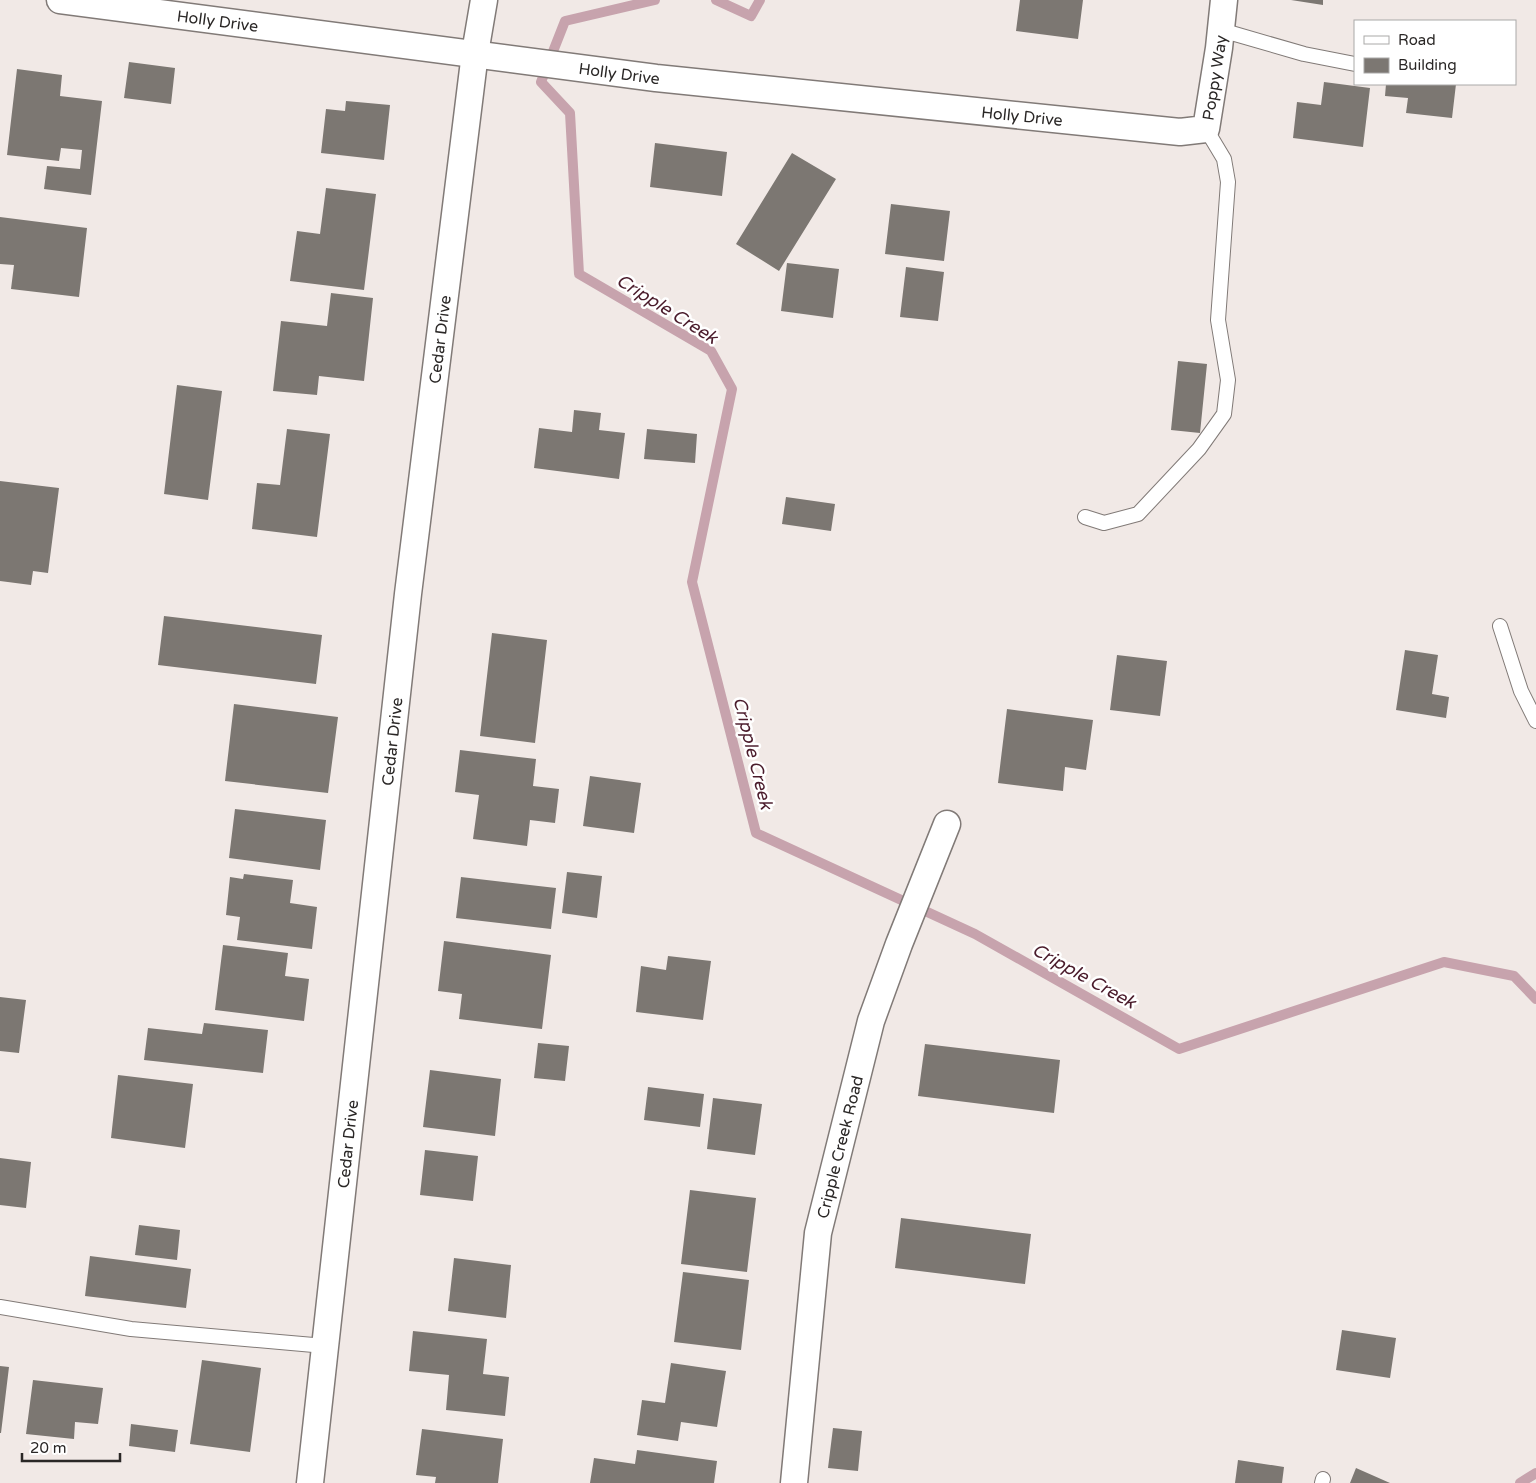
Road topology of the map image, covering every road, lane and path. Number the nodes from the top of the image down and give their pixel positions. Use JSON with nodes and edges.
{"nodes":[{"id":1,"x":60,"y":0,"type":"edge"},
{"id":2,"x":484,"y":0,"type":"edge"},
{"id":3,"x":1224,"y":0,"type":"edge"},
{"id":4,"x":1221,"y":30,"type":"junction"},
{"id":5,"x":475,"y":53,"type":"junction"},
{"id":6,"x":1354,"y":64,"type":"edge"},
{"id":7,"x":1206,"y":129,"type":"junction"},
{"id":8,"x":1180,"y":132,"type":"joint"},
{"id":9,"x":1085,"y":517,"type":"dead end"},
{"id":10,"x":1500,"y":626,"type":"dead end"},
{"id":11,"x":1536,"y":721,"type":"edge"},
{"id":12,"x":948,"y":824,"type":"dead end"},
{"id":13,"x":0,"y":1307,"type":"edge"},
{"id":14,"x":325,"y":1346,"type":"junction"},
{"id":15,"x":310,"y":1483,"type":"edge"},
{"id":16,"x":794,"y":1483,"type":"edge"}],
"edges":[{"from":1,"to":5,"type":"street","name":"Holly Drive"},
{"from":2,"to":5,"type":"street","name":"Cedar Drive"},
{"from":3,"to":4,"type":"street","name":"Poppy Way"},
{"from":4,"to":6,"type":"lane"},
{"from":4,"to":7,"type":"street","name":"Poppy Way"},
{"from":5,"to":8,"type":"street","name":"Holly Drive"},
{"from":5,"to":14,"type":"street","name":"Cedar Drive"},
{"from":7,"to":8,"type":"street","name":"Poppy Way"},
{"from":7,"to":9,"type":"lane"},
{"from":10,"to":11,"type":"lane"},
{"from":12,"to":16,"type":"street","name":"Cripple Creek Road"},
{"from":13,"to":14,"type":"lane"},
{"from":14,"to":15,"type":"street","name":"Cedar Drive"}]}
